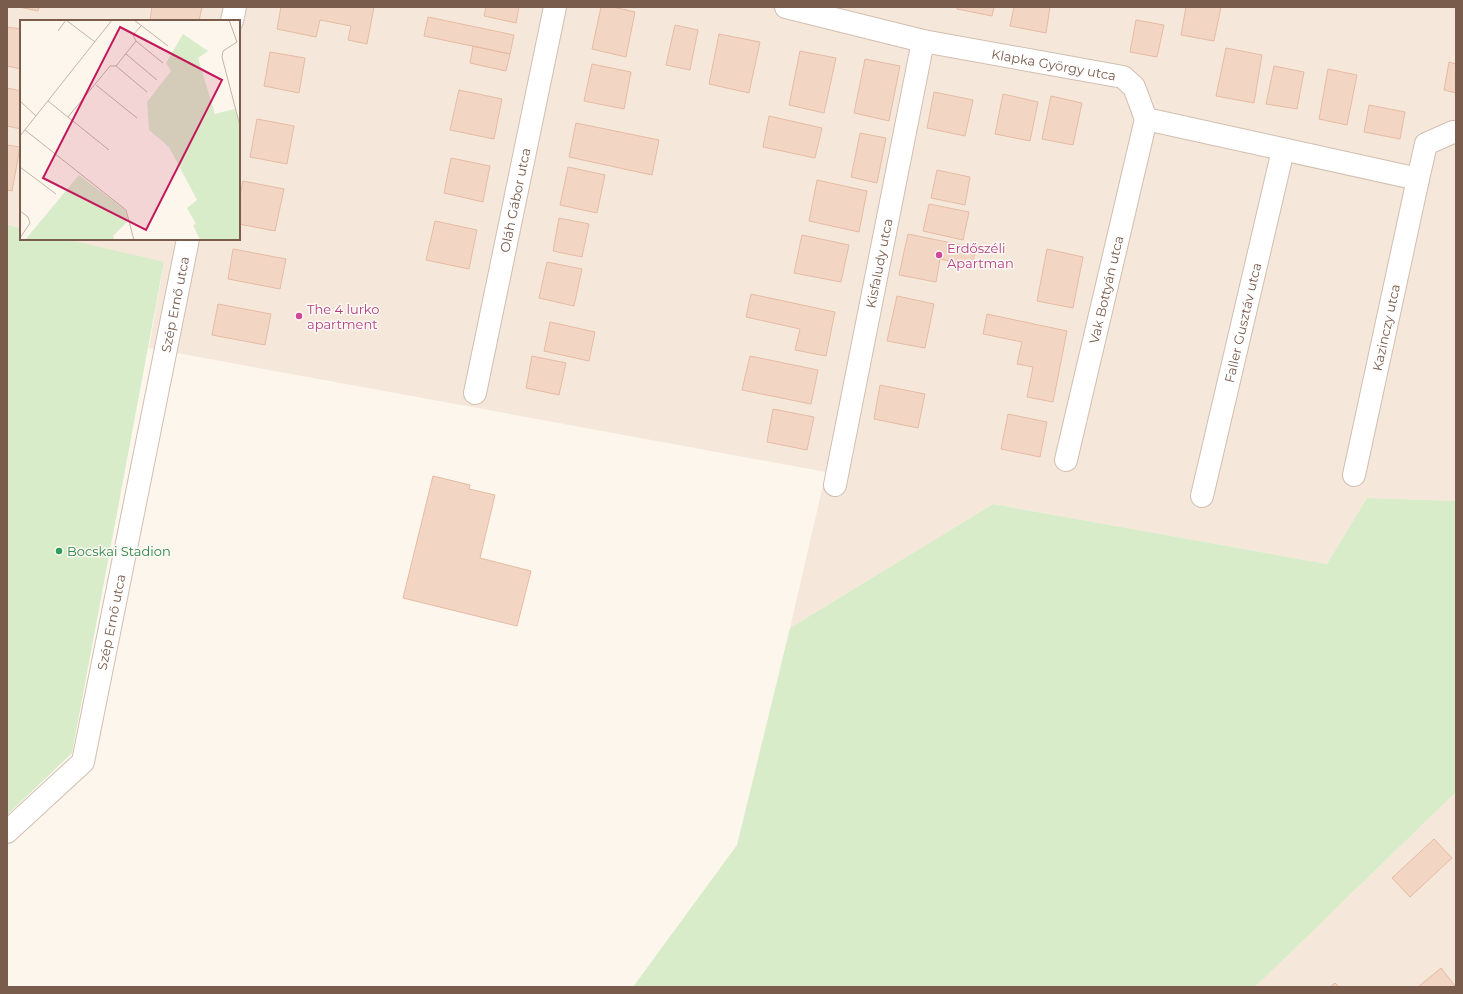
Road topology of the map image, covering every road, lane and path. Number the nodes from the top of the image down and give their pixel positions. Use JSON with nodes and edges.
{"nodes":[{"id":1,"x":235,"y":7,"type":"edge"},
{"id":2,"x":555,"y":7,"type":"edge"},
{"id":3,"x":786,"y":7,"type":"edge"},
{"id":4,"x":232,"y":20,"type":"edge"},
{"id":5,"x":923,"y":41,"type":"junction"},
{"id":6,"x":1146,"y":119,"type":"junction"},
{"id":7,"x":1456,"y":132,"type":"edge"},
{"id":8,"x":1283,"y":150,"type":"junction"},
{"id":9,"x":1418,"y":179,"type":"junction"},
{"id":10,"x":188,"y":240,"type":"edge"},
{"id":11,"x":475,"y":393,"type":"dead end"},
{"id":12,"x":1066,"y":460,"type":"dead end"},
{"id":13,"x":1354,"y":475,"type":"dead end"},
{"id":14,"x":835,"y":485,"type":"dead end"},
{"id":15,"x":1202,"y":496,"type":"dead end"},
{"id":16,"x":7,"y":832,"type":"edge"}],
"edges":[{"from":1,"to":4,"type":"street"},
{"from":2,"to":11,"type":"street","name":"Oláh Gábor utca"},
{"from":3,"to":5,"type":"street","name":"Klapka György utca"},
{"from":5,"to":6,"type":"street","name":"Klapka György utca"},
{"from":5,"to":14,"type":"street","name":"Kisfaludy utca"},
{"from":6,"to":8,"type":"street"},
{"from":6,"to":12,"type":"street","name":"Vak Bottyán utca"},
{"from":7,"to":9,"type":"street"},
{"from":8,"to":9,"type":"street"},
{"from":8,"to":15,"type":"street","name":"Faller Gusztáv utca"},
{"from":9,"to":13,"type":"street","name":"Kazinczy utca"},
{"from":10,"to":16,"type":"street","name":"Szép Ernő utca"}]}
